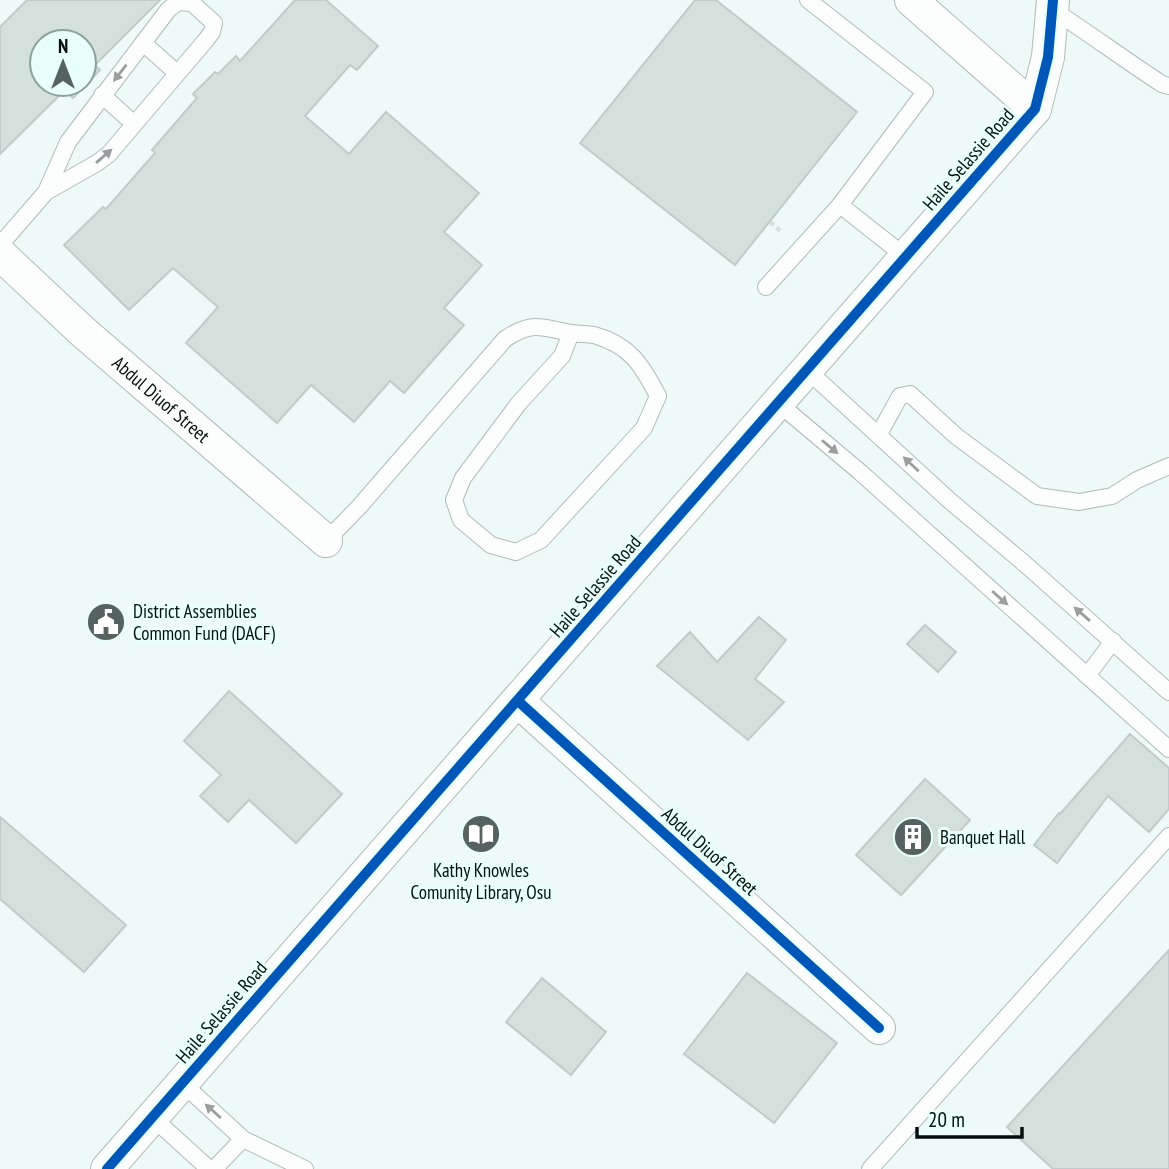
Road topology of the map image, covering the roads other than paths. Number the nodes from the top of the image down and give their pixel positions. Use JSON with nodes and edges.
{"nodes":[{"id":1,"x":808,"y":0,"type":"edge"},
{"id":2,"x":913,"y":0,"type":"edge"},
{"id":3,"x":1053,"y":5,"type":"edge"},
{"id":4,"x":144,"y":43,"type":"junction"},
{"id":5,"x":177,"y":73,"type":"junction"},
{"id":6,"x":1169,"y":86,"type":"edge"},
{"id":7,"x":102,"y":95,"type":"junction"},
{"id":8,"x":1035,"y":109,"type":"junction"},
{"id":9,"x":134,"y":124,"type":"junction"},
{"id":10,"x":46,"y":192,"type":"junction"},
{"id":11,"x":840,"y":205,"type":"junction"},
{"id":12,"x":1,"y":256,"type":"edge"},
{"id":13,"x":906,"y":257,"type":"junction"},
{"id":14,"x":766,"y":287,"type":"dead end"},
{"id":15,"x":571,"y":333,"type":"junction"},
{"id":16,"x":807,"y":370,"type":"junction"},
{"id":17,"x":778,"y":403,"type":"junction"},
{"id":18,"x":879,"y":435,"type":"junction"},
{"id":19,"x":1169,"y":466,"type":"edge"},
{"id":20,"x":326,"y":541,"type":"joint"},
{"id":21,"x":1113,"y":641,"type":"junction"},
{"id":22,"x":1087,"y":676,"type":"junction"},
{"id":23,"x":1169,"y":692,"type":"edge"},
{"id":24,"x":517,"y":701,"type":"junction"},
{"id":25,"x":1169,"y":749,"type":"edge"},
{"id":26,"x":1169,"y":836,"type":"edge"},
{"id":27,"x":879,"y":1028,"type":"dead end"},
{"id":28,"x":182,"y":1083,"type":"junction"},
{"id":29,"x":152,"y":1117,"type":"junction"},
{"id":30,"x":243,"y":1139,"type":"junction"},
{"id":31,"x":107,"y":1169,"type":"edge"},
{"id":32,"x":212,"y":1169,"type":"edge"},
{"id":33,"x":305,"y":1169,"type":"edge"},
{"id":34,"x":870,"y":1169,"type":"edge"}],
"edges":[{"from":1,"to":11,"type":"lane"},
{"from":2,"to":8,"type":"street"},
{"from":3,"to":6,"type":"lane"},
{"from":3,"to":8,"type":"street","name":"Haile Selassie Road"},
{"from":4,"to":5,"type":"lane"},
{"from":4,"to":5,"type":"lane"},
{"from":4,"to":7,"type":"lane","one_way":true},
{"from":5,"to":9,"type":"lane"},
{"from":7,"to":9,"type":"lane"},
{"from":7,"to":10,"type":"lane"},
{"from":8,"to":13,"type":"street","name":"Haile Selassie Road"},
{"from":10,"to":9,"type":"lane","one_way":true},
{"from":10,"to":12,"type":"lane"},
{"from":11,"to":13,"type":"lane"},
{"from":11,"to":14,"type":"lane"},
{"from":12,"to":20,"type":"street","name":"Abdul Diuof Street"},
{"from":13,"to":16,"type":"street","name":"Haile Selassie Road"},
{"from":15,"to":15,"type":"lane"},
{"from":15,"to":20,"type":"lane"},
{"from":16,"to":17,"type":"street","name":"Haile Selassie Road"},
{"from":16,"to":18,"type":"lane"},
{"from":17,"to":22,"type":"lane","one_way":true},
{"from":17,"to":24,"type":"street","name":"Haile Selassie Road"},
{"from":18,"to":19,"type":"lane"},
{"from":21,"to":18,"type":"lane","one_way":true},
{"from":21,"to":22,"type":"lane"},
{"from":21,"to":23,"type":"lane"},
{"from":22,"to":25,"type":"lane"},
{"from":24,"to":27,"type":"street","name":"Abdul Diuof Street"},
{"from":24,"to":28,"type":"street","name":"Haile Selassie Road"},
{"from":26,"to":34,"type":"lane"},
{"from":28,"to":29,"type":"street","name":"Haile Selassie Road"},
{"from":30,"to":28,"type":"lane","one_way":true},
{"from":29,"to":31,"type":"street","name":"Haile Selassie Road"},
{"from":29,"to":32,"type":"lane"},
{"from":30,"to":32,"type":"lane"},
{"from":30,"to":33,"type":"lane"}]}
